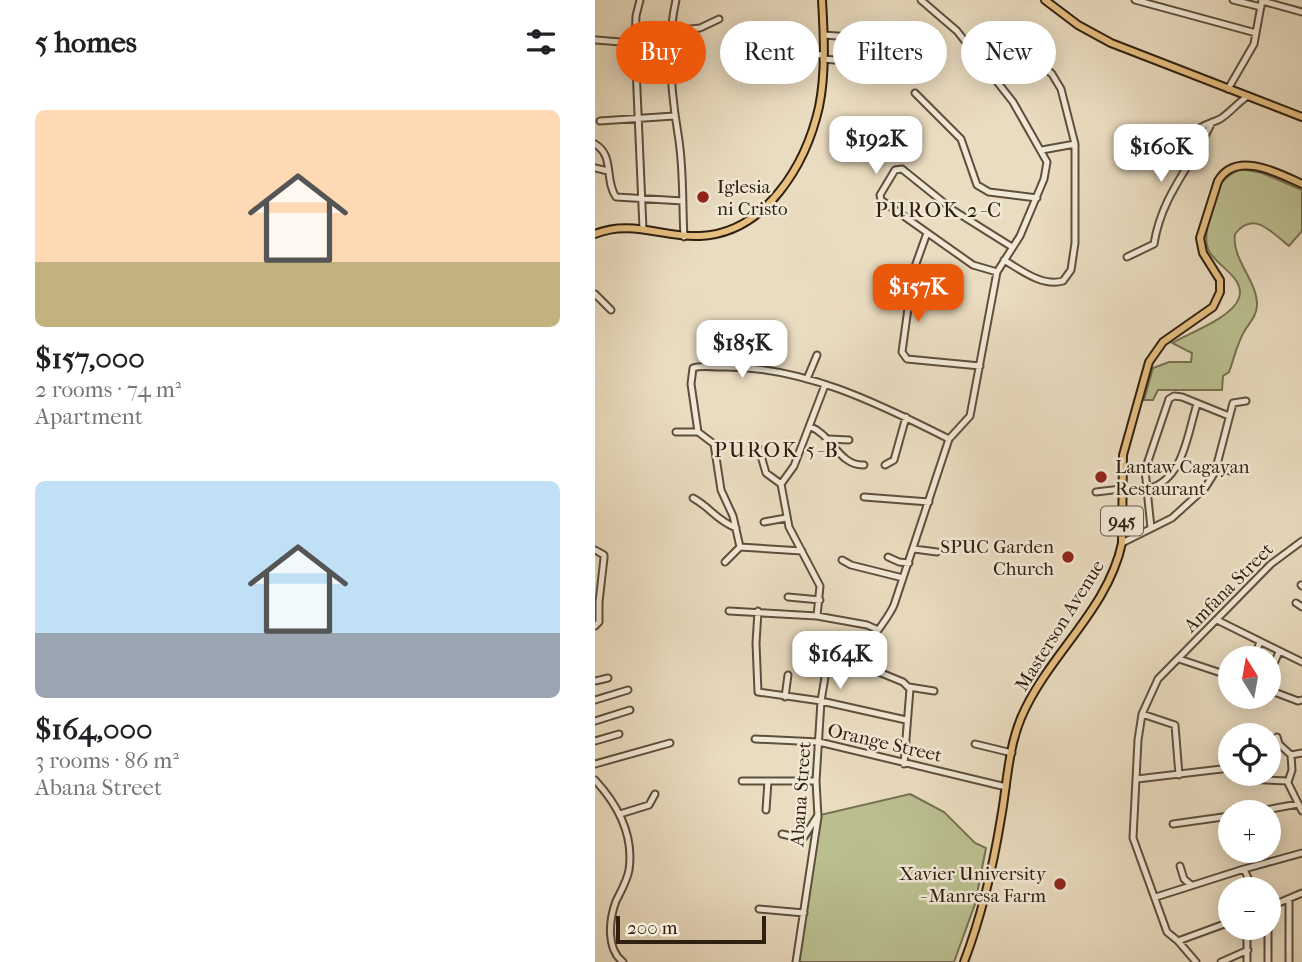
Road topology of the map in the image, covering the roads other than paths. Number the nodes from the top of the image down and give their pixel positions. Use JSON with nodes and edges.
{"nodes":[{"id":1,"x":640,"y":0,"type":"edge"},
{"id":2,"x":676,"y":0,"type":"edge"},
{"id":3,"x":823,"y":0,"type":"edge"},
{"id":4,"x":921,"y":0,"type":"edge"},
{"id":5,"x":1045,"y":0,"type":"edge"},
{"id":6,"x":1135,"y":0,"type":"edge"},
{"id":7,"x":1233,"y":0,"type":"edge"},
{"id":8,"x":1262,"y":2,"type":"edge"},
{"id":9,"x":1302,"y":12,"type":"edge"},
{"id":10,"x":719,"y":19,"type":"dead end"},
{"id":11,"x":636,"y":21,"type":"edge"},
{"id":12,"x":673,"y":21,"type":"edge"},
{"id":13,"x":706,"y":25,"type":"edge"},
{"id":14,"x":1256,"y":33,"type":"junction"},
{"id":15,"x":824,"y":35,"type":"junction"},
{"id":16,"x":833,"y":36,"type":"edge"},
{"id":17,"x":596,"y":40,"type":"edge"},
{"id":18,"x":616,"y":42,"type":"edge"},
{"id":19,"x":819,"y":57,"type":"edge"},
{"id":20,"x":823,"y":57,"type":"junction"},
{"id":21,"x":833,"y":59,"type":"edge"},
{"id":22,"x":1056,"y":81,"type":"edge"},
{"id":23,"x":637,"y":84,"type":"edge"},
{"id":24,"x":673,"y":84,"type":"edge"},
{"id":25,"x":1228,"y":89,"type":"junction"},
{"id":26,"x":915,"y":93,"type":"dead end"},
{"id":27,"x":1248,"y":96,"type":"junction"},
{"id":28,"x":674,"y":116,"type":"junction"},
{"id":29,"x":1302,"y":117,"type":"edge"},
{"id":30,"x":639,"y":119,"type":"junction"},
{"id":31,"x":600,"y":121,"type":"dead end"},
{"id":32,"x":1212,"y":122,"type":"junction"},
{"id":33,"x":1187,"y":132,"type":"dead end"},
{"id":34,"x":595,"y":144,"type":"edge"},
{"id":35,"x":1075,"y":144,"type":"junction"},
{"id":36,"x":1042,"y":150,"type":"junction"},
{"id":37,"x":595,"y":168,"type":"edge"},
{"id":38,"x":608,"y":171,"type":"junction"},
{"id":39,"x":1302,"y":184,"type":"edge"},
{"id":40,"x":1037,"y":198,"type":"junction"},
{"id":41,"x":644,"y":199,"type":"junction"},
{"id":42,"x":683,"y":201,"type":"junction"},
{"id":43,"x":643,"y":229,"type":"junction"},
{"id":44,"x":927,"y":233,"type":"junction"},
{"id":45,"x":595,"y":234,"type":"edge"},
{"id":46,"x":684,"y":237,"type":"junction"},
{"id":47,"x":1012,"y":247,"type":"junction"},
{"id":48,"x":1127,"y":257,"type":"dead end"},
{"id":49,"x":1004,"y":260,"type":"junction"},
{"id":50,"x":997,"y":272,"type":"junction"},
{"id":51,"x":595,"y":294,"type":"edge"},
{"id":52,"x":611,"y":310,"type":"dead end"},
{"id":53,"x":817,"y":355,"type":"dead end"},
{"id":54,"x":980,"y":366,"type":"junction"},
{"id":55,"x":807,"y":379,"type":"junction"},
{"id":56,"x":825,"y":385,"type":"junction"},
{"id":57,"x":1246,"y":401,"type":"dead end"},
{"id":58,"x":1197,"y":404,"type":"junction"},
{"id":59,"x":1229,"y":416,"type":"junction"},
{"id":60,"x":906,"y":417,"type":"junction"},
{"id":61,"x":811,"y":427,"type":"junction"},
{"id":62,"x":676,"y":432,"type":"dead end"},
{"id":63,"x":698,"y":432,"type":"junction"},
{"id":64,"x":829,"y":439,"type":"junction"},
{"id":65,"x":949,"y":439,"type":"junction"},
{"id":66,"x":849,"y":440,"type":"dead end"},
{"id":67,"x":759,"y":449,"type":"dead end"},
{"id":68,"x":864,"y":465,"type":"dead end"},
{"id":69,"x":885,"y":465,"type":"dead end"},
{"id":70,"x":1217,"y":466,"type":"junction"},
{"id":71,"x":1230,"y":471,"type":"dead end"},
{"id":72,"x":781,"y":484,"type":"junction"},
{"id":73,"x":1121,"y":489,"type":"junction"},
{"id":74,"x":1147,"y":489,"type":"junction"},
{"id":75,"x":1096,"y":492,"type":"dead end"},
{"id":76,"x":864,"y":497,"type":"dead end"},
{"id":77,"x":693,"y":498,"type":"dead end"},
{"id":78,"x":929,"y":502,"type":"junction"},
{"id":79,"x":786,"y":518,"type":"junction"},
{"id":80,"x":764,"y":522,"type":"dead end"},
{"id":81,"x":736,"y":528,"type":"junction"},
{"id":82,"x":1151,"y":528,"type":"junction"},
{"id":83,"x":1302,"y":541,"type":"edge"},
{"id":84,"x":1122,"y":543,"type":"junction"},
{"id":85,"x":740,"y":547,"type":"junction"},
{"id":86,"x":914,"y":549,"type":"junction"},
{"id":87,"x":595,"y":550,"type":"edge"},
{"id":88,"x":802,"y":551,"type":"junction"},
{"id":89,"x":937,"y":552,"type":"dead end"},
{"id":90,"x":888,"y":557,"type":"dead end"},
{"id":91,"x":842,"y":560,"type":"dead end"},
{"id":92,"x":725,"y":562,"type":"dead end"},
{"id":93,"x":909,"y":563,"type":"junction"},
{"id":94,"x":903,"y":578,"type":"junction"},
{"id":95,"x":788,"y":597,"type":"dead end"},
{"id":96,"x":820,"y":600,"type":"junction"},
{"id":97,"x":1296,"y":603,"type":"dead end"},
{"id":98,"x":1302,"y":607,"type":"edge"},
{"id":99,"x":729,"y":611,"type":"dead end"},
{"id":100,"x":758,"y":611,"type":"junction"},
{"id":101,"x":817,"y":616,"type":"junction"},
{"id":102,"x":1217,"y":620,"type":"junction"},
{"id":103,"x":595,"y":626,"type":"edge"},
{"id":104,"x":876,"y":629,"type":"junction"},
{"id":105,"x":1260,"y":642,"type":"junction"},
{"id":106,"x":1258,"y":646,"type":"edge"},
{"id":107,"x":1268,"y":646,"type":"edge"},
{"id":108,"x":1281,"y":653,"type":"edge"},
{"id":109,"x":1179,"y":659,"type":"junction"},
{"id":110,"x":1302,"y":662,"type":"edge"},
{"id":111,"x":864,"y":666,"type":"junction"},
{"id":112,"x":1218,"y":672,"type":"edge"},
{"id":113,"x":788,"y":676,"type":"dead end"},
{"id":114,"x":608,"y":678,"type":"dead end"},
{"id":115,"x":595,"y":681,"type":"edge"},
{"id":116,"x":909,"y":687,"type":"junction"},
{"id":117,"x":628,"y":690,"type":"dead end"},
{"id":118,"x":934,"y":691,"type":"dead end"},
{"id":119,"x":1281,"y":695,"type":"edge"},
{"id":120,"x":785,"y":697,"type":"junction"},
{"id":121,"x":595,"y":700,"type":"edge"},
{"id":122,"x":1302,"y":700,"type":"edge"},
{"id":123,"x":821,"y":701,"type":"junction"},
{"id":124,"x":630,"y":710,"type":"dead end"},
{"id":125,"x":1142,"y":714,"type":"junction"},
{"id":126,"x":906,"y":720,"type":"junction"},
{"id":127,"x":595,"y":721,"type":"edge"},
{"id":128,"x":619,"y":734,"type":"dead end"},
{"id":129,"x":755,"y":738,"type":"dead end"},
{"id":130,"x":595,"y":741,"type":"edge"},
{"id":131,"x":819,"y":742,"type":"junction"},
{"id":132,"x":670,"y":743,"type":"dead end"},
{"id":133,"x":975,"y":744,"type":"dead end"},
{"id":134,"x":1281,"y":746,"type":"edge"},
{"id":135,"x":1012,"y":753,"type":"junction"},
{"id":136,"x":1302,"y":754,"type":"edge"},
{"id":137,"x":1291,"y":755,"type":"junction"},
{"id":138,"x":595,"y":764,"type":"edge"},
{"id":139,"x":904,"y":764,"type":"junction"},
{"id":140,"x":1218,"y":770,"type":"edge"},
{"id":141,"x":1179,"y":775,"type":"junction"},
{"id":142,"x":1137,"y":779,"type":"junction"},
{"id":143,"x":595,"y":780,"type":"edge"},
{"id":144,"x":1281,"y":780,"type":"edge"},
{"id":145,"x":742,"y":781,"type":"dead end"},
{"id":146,"x":768,"y":781,"type":"junction"},
{"id":147,"x":816,"y":781,"type":"junction"},
{"id":148,"x":1288,"y":782,"type":"junction"},
{"id":149,"x":1006,"y":787,"type":"junction"},
{"id":150,"x":655,"y":794,"type":"dead end"},
{"id":151,"x":1298,"y":804,"type":"junction"},
{"id":152,"x":1281,"y":807,"type":"edge"},
{"id":153,"x":766,"y":810,"type":"dead end"},
{"id":154,"x":1302,"y":811,"type":"edge"},
{"id":155,"x":620,"y":814,"type":"junction"},
{"id":156,"x":818,"y":815,"type":"junction"},
{"id":157,"x":1218,"y":818,"type":"edge"},
{"id":158,"x":1173,"y":824,"type":"dead end"},
{"id":159,"x":782,"y":834,"type":"dead end"},
{"id":160,"x":1302,"y":853,"type":"edge"},
{"id":161,"x":1180,"y":866,"type":"dead end"},
{"id":162,"x":1244,"y":869,"type":"junction"},
{"id":163,"x":1248,"y":877,"type":"edge"},
{"id":164,"x":1191,"y":885,"type":"junction"},
{"id":165,"x":1302,"y":893,"type":"edge"},
{"id":166,"x":1156,"y":897,"type":"junction"},
{"id":167,"x":1289,"y":899,"type":"junction"},
{"id":168,"x":1281,"y":902,"type":"edge"},
{"id":169,"x":759,"y":909,"type":"dead end"},
{"id":170,"x":804,"y":913,"type":"junction"},
{"id":171,"x":1218,"y":926,"type":"edge"},
{"id":172,"x":1178,"y":940,"type":"junction"},
{"id":173,"x":1248,"y":940,"type":"edge"},
{"id":174,"x":1268,"y":940,"type":"edge"},
{"id":175,"x":1248,"y":950,"type":"junction"},
{"id":176,"x":623,"y":962,"type":"edge"},
{"id":177,"x":796,"y":962,"type":"edge"},
{"id":178,"x":964,"y":962,"type":"edge"},
{"id":179,"x":1196,"y":962,"type":"edge"},
{"id":180,"x":1221,"y":962,"type":"edge"},
{"id":181,"x":1247,"y":962,"type":"edge"},
{"id":182,"x":1268,"y":962,"type":"edge"},
{"id":183,"x":1289,"y":962,"type":"edge"}],
"edges":[{"from":1,"to":11,"type":"street"},
{"from":2,"to":12,"type":"street"},
{"from":3,"to":15,"type":"main road"},
{"from":4,"to":36,"type":"street"},
{"from":5,"to":25,"type":"main road"},
{"from":6,"to":14,"type":"street"},
{"from":7,"to":8,"type":"street"},
{"from":8,"to":9,"type":"street"},
{"from":8,"to":14,"type":"street"},
{"from":10,"to":13,"type":"street"},
{"from":14,"to":25,"type":"street"},
{"from":15,"to":16,"type":"street"},
{"from":15,"to":20,"type":"main road"},
{"from":17,"to":18,"type":"street"},
{"from":19,"to":20,"type":"street"},
{"from":20,"to":21,"type":"street"},
{"from":20,"to":46,"type":"main road"},
{"from":22,"to":35,"type":"street"},
{"from":23,"to":30,"type":"street"},
{"from":24,"to":28,"type":"street"},
{"from":25,"to":27,"type":"main road"},
{"from":26,"to":40,"type":"street"},
{"from":27,"to":29,"type":"main road"},
{"from":27,"to":32,"type":"street"},
{"from":28,"to":30,"type":"street"},
{"from":28,"to":42,"type":"street"},
{"from":30,"to":31,"type":"street"},
{"from":30,"to":41,"type":"street"},
{"from":32,"to":33,"type":"street"},
{"from":32,"to":48,"type":"street"},
{"from":34,"to":38,"type":"street"},
{"from":35,"to":36,"type":"street"},
{"from":35,"to":49,"type":"street"},
{"from":36,"to":40,"type":"street"},
{"from":37,"to":38,"type":"street"},
{"from":38,"to":41,"type":"street"},
{"from":39,"to":73,"type":"main road","name":"Masterson Avenue","number":"945"},
{"from":40,"to":47,"type":"street"},
{"from":41,"to":42,"type":"street"},
{"from":41,"to":43,"type":"street"},
{"from":42,"to":46,"type":"street"},
{"from":43,"to":45,"type":"main road"},
{"from":43,"to":46,"type":"main road"},
{"from":44,"to":47,"type":"street"},
{"from":44,"to":50,"type":"street"},
{"from":44,"to":54,"type":"street"},
{"from":47,"to":49,"type":"street"},
{"from":49,"to":50,"type":"street"},
{"from":50,"to":54,"type":"street"},
{"from":51,"to":52,"type":"street"},
{"from":53,"to":55,"type":"street"},
{"from":54,"to":65,"type":"street"},
{"from":55,"to":56,"type":"street"},
{"from":55,"to":63,"type":"street"},
{"from":56,"to":60,"type":"street"},
{"from":56,"to":61,"type":"street"},
{"from":57,"to":59,"type":"street"},
{"from":58,"to":59,"type":"street"},
{"from":58,"to":74,"type":"street"},
{"from":58,"to":74,"type":"street"},
{"from":59,"to":70,"type":"street"},
{"from":60,"to":65,"type":"street"},
{"from":60,"to":69,"type":"street"},
{"from":61,"to":64,"type":"street"},
{"from":61,"to":72,"type":"street"},
{"from":62,"to":63,"type":"street"},
{"from":63,"to":81,"type":"street"},
{"from":64,"to":66,"type":"street"},
{"from":64,"to":68,"type":"street"},
{"from":65,"to":78,"type":"street"},
{"from":67,"to":72,"type":"street"},
{"from":70,"to":71,"type":"street"},
{"from":70,"to":82,"type":"street"},
{"from":72,"to":79,"type":"street"},
{"from":73,"to":75,"type":"street"},
{"from":73,"to":84,"type":"main road","name":"Masterson Avenue","number":"945"},
{"from":74,"to":82,"type":"street"},
{"from":76,"to":78,"type":"street"},
{"from":77,"to":81,"type":"street"},
{"from":78,"to":86,"type":"street"},
{"from":79,"to":80,"type":"street"},
{"from":79,"to":88,"type":"street"},
{"from":81,"to":85,"type":"street"},
{"from":82,"to":84,"type":"street"},
{"from":83,"to":102,"type":"street","name":"Amfana Street"},
{"from":84,"to":135,"type":"main road","name":"Masterson Avenue","number":"945"},
{"from":85,"to":88,"type":"street"},
{"from":85,"to":92,"type":"street"},
{"from":86,"to":89,"type":"street"},
{"from":86,"to":93,"type":"street"},
{"from":87,"to":103,"type":"street"},
{"from":88,"to":96,"type":"street"},
{"from":90,"to":93,"type":"street"},
{"from":91,"to":94,"type":"street"},
{"from":93,"to":94,"type":"street"},
{"from":94,"to":104,"type":"street"},
{"from":95,"to":96,"type":"street"},
{"from":96,"to":101,"type":"street"},
{"from":97,"to":98,"type":"street"},
{"from":99,"to":100,"type":"street"},
{"from":100,"to":101,"type":"street"},
{"from":100,"to":120,"type":"street"},
{"from":101,"to":104,"type":"street"},
{"from":102,"to":105,"type":"street"},
{"from":102,"to":109,"type":"street","name":"Amfana Street"},
{"from":104,"to":111,"type":"street"},
{"from":105,"to":106,"type":"street"},
{"from":105,"to":107,"type":"street"},
{"from":108,"to":110,"type":"street"},
{"from":109,"to":112,"type":"street"},
{"from":109,"to":125,"type":"street","name":"Amfana Street"},
{"from":111,"to":116,"type":"street"},
{"from":111,"to":123,"type":"street","name":"Abana Street"},
{"from":113,"to":120,"type":"street"},
{"from":114,"to":115,"type":"street"},
{"from":116,"to":118,"type":"street"},
{"from":116,"to":126,"type":"street"},
{"from":117,"to":121,"type":"street"},
{"from":119,"to":122,"type":"street"},
{"from":120,"to":123,"type":"street"},
{"from":123,"to":126,"type":"street"},
{"from":123,"to":131,"type":"street","name":"Abana Street"},
{"from":124,"to":127,"type":"street"},
{"from":125,"to":141,"type":"street"},
{"from":125,"to":142,"type":"street","name":"Amfana Street"},
{"from":126,"to":139,"type":"street"},
{"from":128,"to":130,"type":"street"},
{"from":129,"to":131,"type":"street","name":"Orange Street"},
{"from":131,"to":139,"type":"street","name":"Orange Street"},
{"from":131,"to":147,"type":"street","name":"Abana Street"},
{"from":132,"to":138,"type":"street"},
{"from":133,"to":135,"type":"street"},
{"from":134,"to":137,"type":"street"},
{"from":135,"to":149,"type":"main road","name":"Masterson Avenue","number":"945"},
{"from":136,"to":137,"type":"street"},
{"from":137,"to":148,"type":"street"},
{"from":139,"to":149,"type":"street","name":"Orange Street"},
{"from":140,"to":141,"type":"street"},
{"from":141,"to":142,"type":"street"},
{"from":142,"to":166,"type":"street","name":"Amfana Street"},
{"from":143,"to":155,"type":"street"},
{"from":144,"to":148,"type":"street"},
{"from":145,"to":146,"type":"street"},
{"from":146,"to":147,"type":"street"},
{"from":146,"to":153,"type":"street"},
{"from":147,"to":156,"type":"street","name":"Abana Street"},
{"from":148,"to":151,"type":"street"},
{"from":149,"to":178,"type":"main road","name":"Masterson Avenue","number":"945"},
{"from":150,"to":155,"type":"street"},
{"from":151,"to":152,"type":"street"},
{"from":151,"to":154,"type":"street"},
{"from":155,"to":176,"type":"street"},
{"from":156,"to":159,"type":"street"},
{"from":156,"to":170,"type":"street","name":"Abana Street"},
{"from":157,"to":158,"type":"street"},
{"from":160,"to":162,"type":"street"},
{"from":161,"to":164,"type":"street"},
{"from":162,"to":163,"type":"street"},
{"from":162,"to":164,"type":"street"},
{"from":164,"to":166,"type":"street"},
{"from":165,"to":167,"type":"street"},
{"from":166,"to":172,"type":"street","name":"Amfana Street"},
{"from":167,"to":168,"type":"street"},
{"from":167,"to":183,"type":"street"},
{"from":169,"to":170,"type":"street"},
{"from":170,"to":177,"type":"street","name":"Abana Street"},
{"from":171,"to":172,"type":"street"},
{"from":172,"to":179,"type":"street","name":"Amfana Street"},
{"from":173,"to":175,"type":"street"},
{"from":174,"to":182,"type":"street"},
{"from":175,"to":180,"type":"street"},
{"from":175,"to":181,"type":"street"}]}
